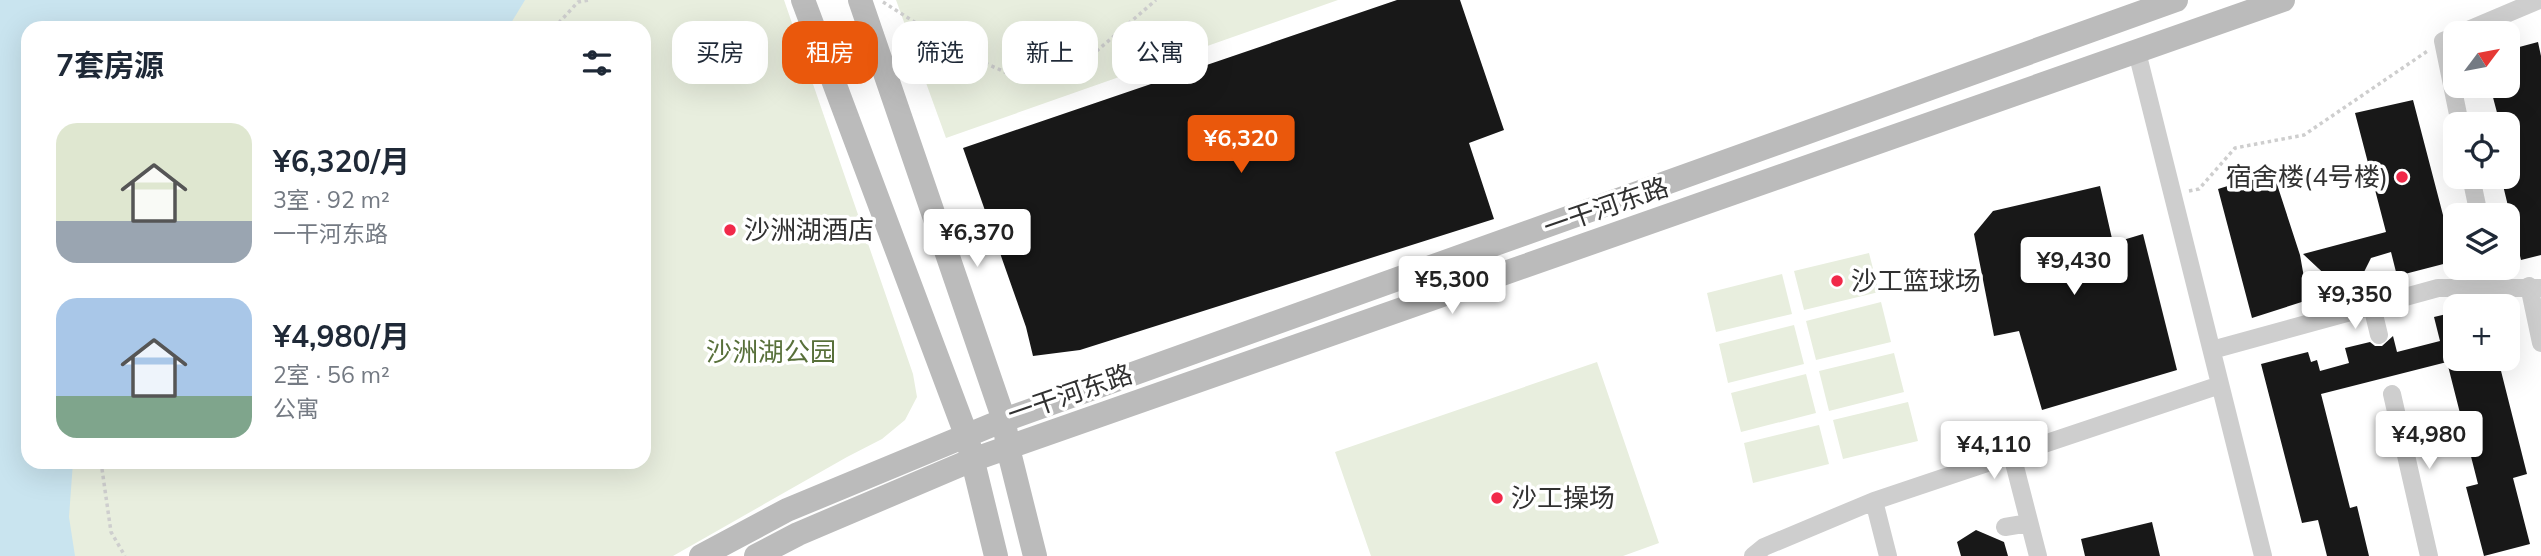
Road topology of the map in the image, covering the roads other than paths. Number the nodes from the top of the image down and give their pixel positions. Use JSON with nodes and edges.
{"nodes":[{"id":1,"x":803,"y":0,"type":"edge"},
{"id":2,"x":860,"y":0,"type":"edge"},
{"id":3,"x":2176,"y":0,"type":"edge"},
{"id":4,"x":2283,"y":0,"type":"edge"},
{"id":5,"x":2539,"y":0,"type":"edge"},
{"id":6,"x":2490,"y":21,"type":"edge"},
{"id":7,"x":2137,"y":52,"type":"junction"},
{"id":8,"x":2493,"y":280,"type":"edge"},
{"id":9,"x":2494,"y":287,"type":"junction"},
{"id":10,"x":2535,"y":287,"type":"edge"},
{"id":11,"x":2372,"y":306,"type":"junction"},
{"id":12,"x":2379,"y":335,"type":"dead end"},
{"id":13,"x":2541,"y":343,"type":"edge"},
{"id":14,"x":2212,"y":350,"type":"junction"},
{"id":15,"x":2220,"y":384,"type":"junction"},
{"id":16,"x":2392,"y":394,"type":"dead end"},
{"id":17,"x":1004,"y":420,"type":"junction"},
{"id":18,"x":1008,"y":447,"type":"junction"},
{"id":19,"x":969,"y":448,"type":"junction"},
{"id":20,"x":2012,"y":455,"type":"junction"},
{"id":21,"x":1874,"y":501,"type":"junction"},
{"id":22,"x":2029,"y":523,"type":"junction"},
{"id":23,"x":2005,"y":527,"type":"dead end"},
{"id":24,"x":701,"y":556,"type":"edge"},
{"id":25,"x":757,"y":556,"type":"edge"},
{"id":26,"x":996,"y":556,"type":"edge"},
{"id":27,"x":1035,"y":556,"type":"edge"},
{"id":28,"x":1754,"y":556,"type":"edge"},
{"id":29,"x":1888,"y":556,"type":"edge"},
{"id":30,"x":2038,"y":556,"type":"edge"},
{"id":31,"x":2263,"y":556,"type":"edge"},
{"id":32,"x":2430,"y":556,"type":"edge"}],
"edges":[{"from":1,"to":19,"type":"street"},
{"from":2,"to":17,"type":"street"},
{"from":3,"to":17,"type":"street","name":"一干河东路"},
{"from":4,"to":7,"type":"street","name":"一干河东路"},
{"from":5,"to":6,"type":"street"},
{"from":7,"to":14,"type":"street"},
{"from":7,"to":18,"type":"street","name":"一干河东路"},
{"from":8,"to":9,"type":"street"},
{"from":9,"to":10,"type":"street"},
{"from":9,"to":11,"type":"street"},
{"from":10,"to":13,"type":"street"},
{"from":11,"to":12,"type":"street"},
{"from":11,"to":14,"type":"street"},
{"from":14,"to":15,"type":"street"},
{"from":15,"to":20,"type":"street"},
{"from":15,"to":31,"type":"street"},
{"from":16,"to":32,"type":"street"},
{"from":17,"to":18,"type":"street"},
{"from":17,"to":19,"type":"street","name":"一干河东路"},
{"from":18,"to":19,"type":"street","name":"一干河东路"},
{"from":18,"to":27,"type":"street"},
{"from":19,"to":24,"type":"street","name":"一干河东路"},
{"from":19,"to":25,"type":"street","name":"一干河东路"},
{"from":19,"to":26,"type":"street"},
{"from":20,"to":21,"type":"street"},
{"from":20,"to":22,"type":"street"},
{"from":21,"to":28,"type":"street"},
{"from":21,"to":29,"type":"street"},
{"from":22,"to":23,"type":"street"},
{"from":22,"to":30,"type":"street"}]}
